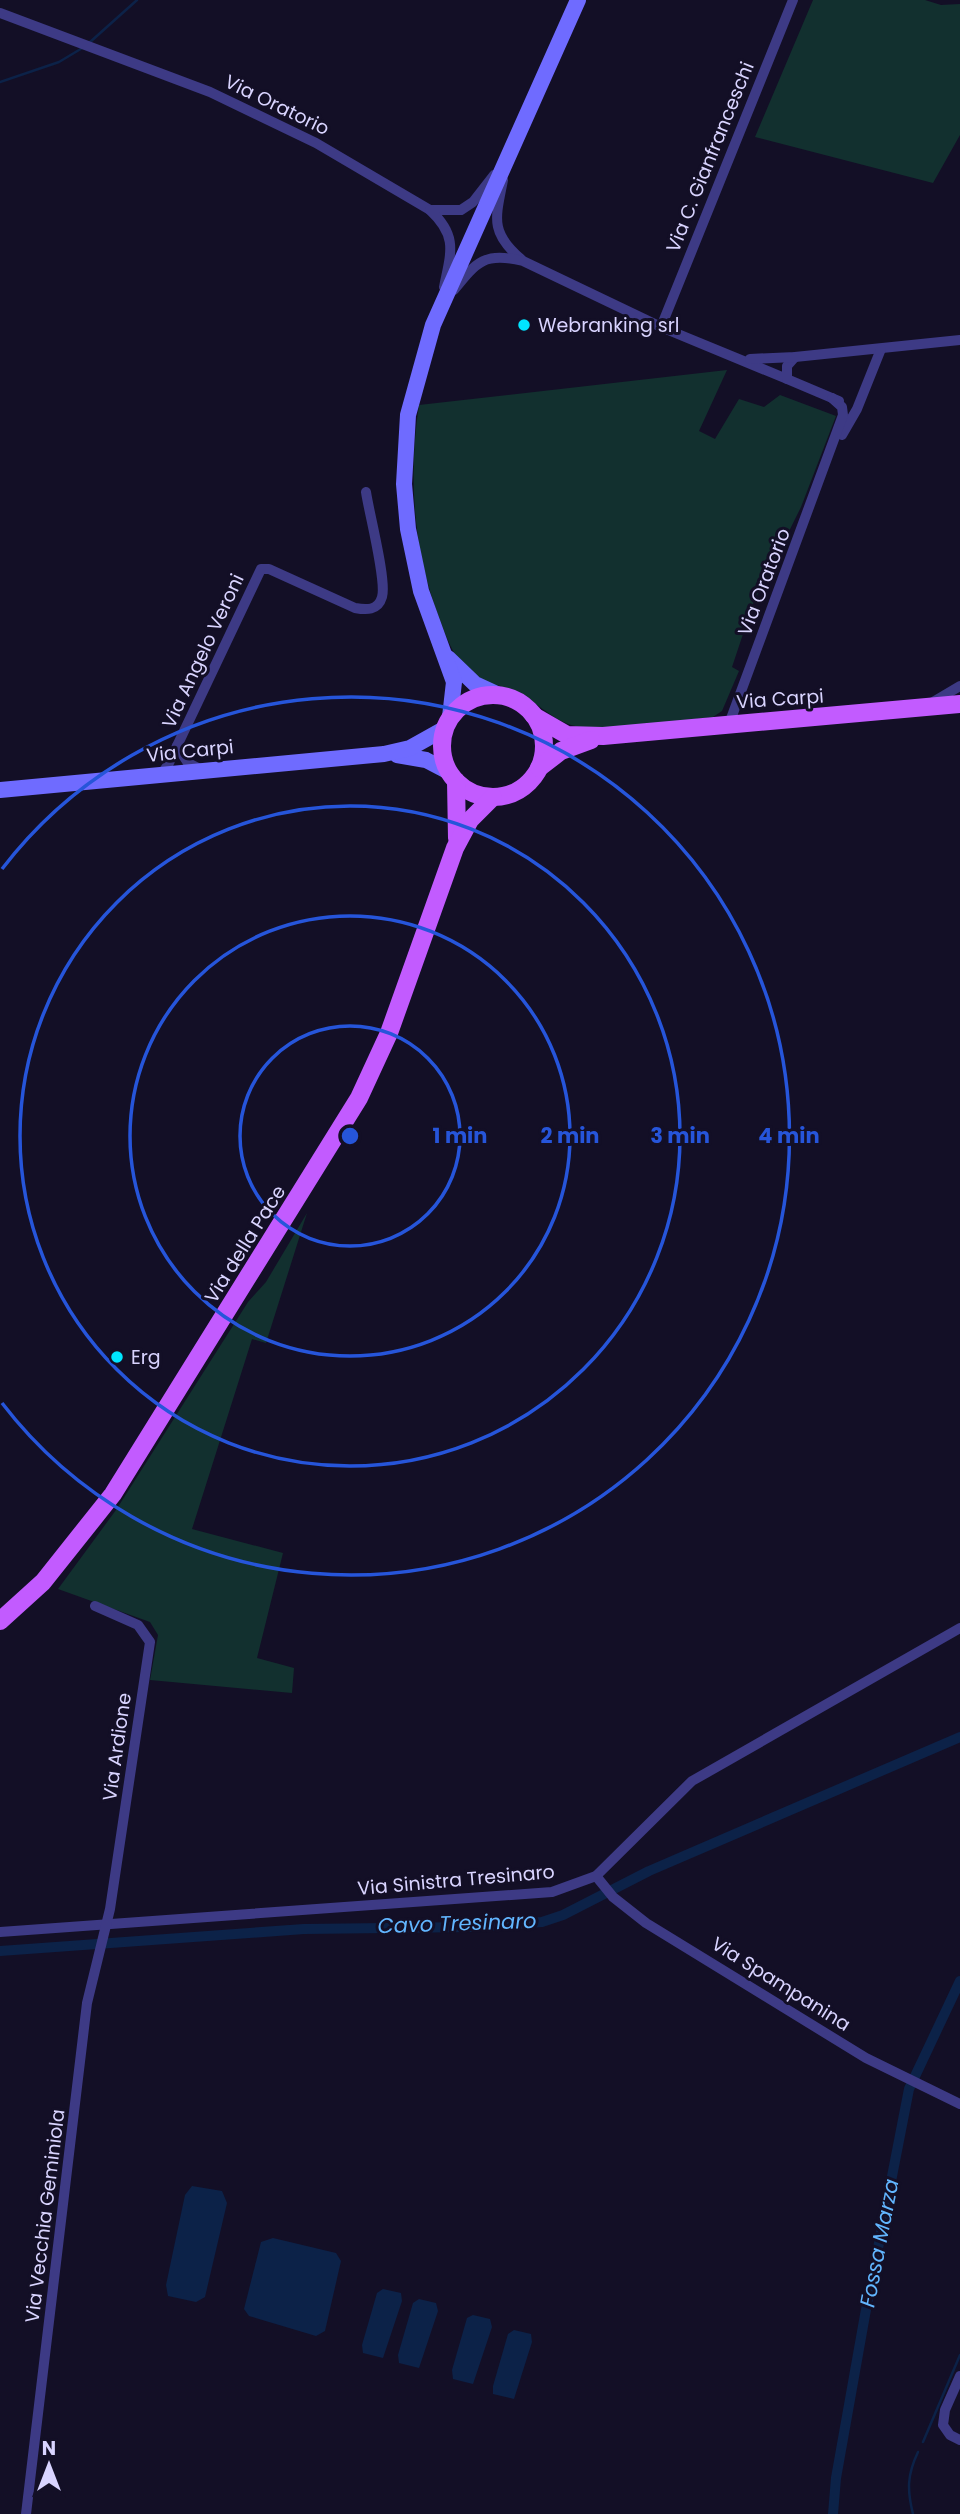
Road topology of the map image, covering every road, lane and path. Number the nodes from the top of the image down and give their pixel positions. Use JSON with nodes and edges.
{"nodes":[{"id":1,"x":578,"y":0,"type":"edge"},
{"id":2,"x":793,"y":0,"type":"edge"},
{"id":3,"x":0,"y":13,"type":"edge"},
{"id":4,"x":509,"y":153,"type":"junction"},
{"id":5,"x":430,"y":210,"type":"junction"},
{"id":6,"x":523,"y":261,"type":"junction"},
{"id":7,"x":441,"y":305,"type":"junction"},
{"id":8,"x":660,"y":327,"type":"junction"},
{"id":9,"x":960,"y":340,"type":"edge"},
{"id":10,"x":881,"y":349,"type":"junction"},
{"id":11,"x":726,"y":354,"type":"junction"},
{"id":12,"x":795,"y":357,"type":"junction"},
{"id":13,"x":787,"y":379,"type":"junction"},
{"id":14,"x":832,"y":398,"type":"junction"},
{"id":15,"x":857,"y":409,"type":"junction"},
{"id":16,"x":831,"y":452,"type":"junction"},
{"id":17,"x":366,"y":492,"type":"dead end"},
{"id":18,"x":445,"y":655,"type":"junction"},
{"id":19,"x":960,"y":686,"type":"edge"},
{"id":20,"x":499,"y":695,"type":"junction"},
{"id":21,"x":960,"y":704,"type":"edge"},
{"id":22,"x":919,"y":707,"type":"junction"},
{"id":23,"x":534,"y":716,"type":"junction"},
{"id":24,"x":447,"y":723,"type":"junction"},
{"id":25,"x":729,"y":724,"type":"junction"},
{"id":26,"x":603,"y":736,"type":"junction"},
{"id":27,"x":177,"y":746,"type":"junction"},
{"id":28,"x":384,"y":754,"type":"junction"},
{"id":29,"x":539,"y":768,"type":"junction"},
{"id":30,"x":203,"y":771,"type":"junction"},
{"id":31,"x":160,"y":776,"type":"junction"},
{"id":32,"x":452,"y":776,"type":"junction"},
{"id":33,"x":0,"y":790,"type":"edge"},
{"id":34,"x":493,"y":796,"type":"junction"},
{"id":35,"x":455,"y":848,"type":"junction"},
{"id":36,"x":96,"y":1606,"type":"dead end"},
{"id":37,"x":0,"y":1621,"type":"edge"},
{"id":38,"x":960,"y":1628,"type":"edge"},
{"id":39,"x":596,"y":1876,"type":"junction"},
{"id":40,"x":105,"y":1927,"type":"junction"},
{"id":41,"x":0,"y":1932,"type":"edge"},
{"id":42,"x":960,"y":2104,"type":"edge"},
{"id":43,"x":960,"y":2376,"type":"edge"},
{"id":44,"x":960,"y":2440,"type":"edge"},
{"id":45,"x":26,"y":2514,"type":"edge"}],
"edges":[{"from":1,"to":4,"type":"street"},
{"from":2,"to":8,"type":"street","name":"Via C. Gianfranceschi"},
{"from":3,"to":5,"type":"street","name":"Via Oratorio"},
{"from":4,"to":5,"type":"street"},
{"from":4,"to":6,"type":"street"},
{"from":4,"to":7,"type":"street"},
{"from":5,"to":7,"type":"street"},
{"from":6,"to":7,"type":"street"},
{"from":6,"to":8,"type":"street"},
{"from":7,"to":18,"type":"street"},
{"from":8,"to":11,"type":"street"},
{"from":9,"to":10,"type":"street"},
{"from":10,"to":12,"type":"street"},
{"from":10,"to":15,"type":"street","name":"Via Oratorio"},
{"from":11,"to":12,"type":"street"},
{"from":11,"to":13,"type":"street"},
{"from":12,"to":13,"type":"street"},
{"from":13,"to":14,"type":"street"},
{"from":14,"to":15,"type":"street"},
{"from":14,"to":16,"type":"street","name":"Via Oratorio"},
{"from":15,"to":16,"type":"street","name":"Via Oratorio"},
{"from":16,"to":25,"type":"street","name":"Via Oratorio"},
{"from":17,"to":27,"type":"street","name":"Via Angelo Veroni"},
{"from":18,"to":20,"type":"street"},
{"from":18,"to":24,"type":"street"},
{"from":19,"to":22,"type":"street"},
{"from":20,"to":23,"type":"main road","name":"Via Carpi"},
{"from":20,"to":24,"type":"main road","name":"Via Carpi"},
{"from":21,"to":22,"type":"main road","name":"Via Carpi"},
{"from":22,"to":25,"type":"main road","name":"Via Carpi"},
{"from":23,"to":26,"type":"main road","name":"Via Carpi"},
{"from":23,"to":29,"type":"main road"},
{"from":24,"to":28,"type":"street","name":"Via Carpi"},
{"from":24,"to":32,"type":"main road"},
{"from":25,"to":26,"type":"main road","name":"Via Carpi"},
{"from":26,"to":29,"type":"main road","name":"Via Carpi"},
{"from":27,"to":30,"type":"street"},
{"from":27,"to":31,"type":"street","name":"Via Angelo Veroni"},
{"from":28,"to":30,"type":"street","name":"Via Carpi"},
{"from":28,"to":32,"type":"street","name":"Via Carpi"},
{"from":29,"to":34,"type":"main road","name":"Via Carpi"},
{"from":30,"to":31,"type":"street","name":"Via Carpi"},
{"from":31,"to":33,"type":"street","name":"Via Carpi"},
{"from":32,"to":34,"type":"main road","name":"Via Carpi"},
{"from":32,"to":35,"type":"main road","name":"Via della Pace"},
{"from":34,"to":35,"type":"main road","name":"Via della Pace"},
{"from":35,"to":37,"type":"main road","name":"Via della Pace"},
{"from":36,"to":40,"type":"street","name":"Via Ardione"},
{"from":38,"to":39,"type":"street","name":"Via Sinistra Tresinaro"},
{"from":39,"to":40,"type":"street","name":"Via Sinistra Tresinaro"},
{"from":39,"to":42,"type":"street","name":"Via Spampanina"},
{"from":40,"to":41,"type":"street","name":"Via Sinistra Tresinaro"},
{"from":40,"to":45,"type":"street","name":"Via Vecchia Geminiola"},
{"from":43,"to":44,"type":"street"}]}
